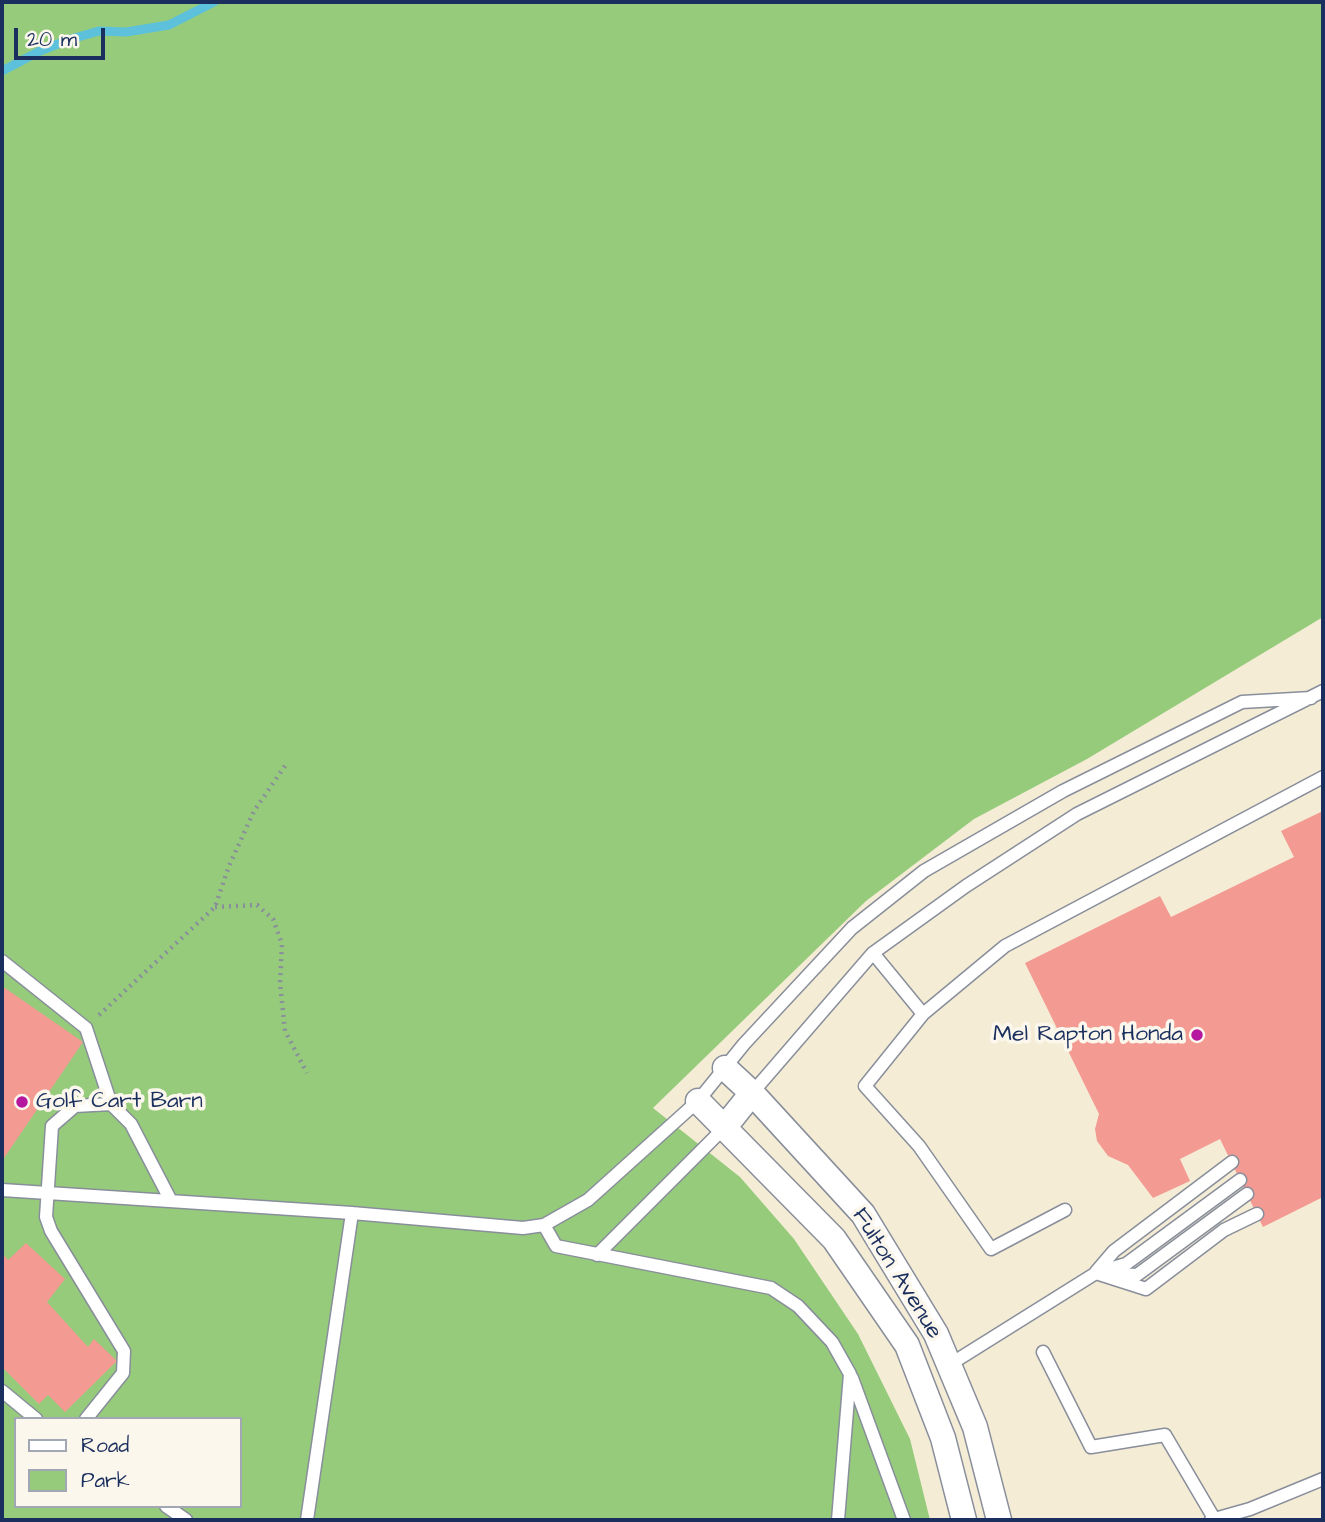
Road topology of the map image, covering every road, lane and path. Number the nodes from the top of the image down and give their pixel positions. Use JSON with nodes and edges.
{"nodes":[{"id":1,"x":1323,"y":691,"type":"edge"},
{"id":2,"x":1311,"y":698,"type":"junction"},
{"id":3,"x":287,"y":763,"type":"dead end"},
{"id":4,"x":1323,"y":777,"type":"edge"},
{"id":5,"x":215,"y":907,"type":"junction"},
{"id":6,"x":873,"y":953,"type":"junction"},
{"id":7,"x":2,"y":961,"type":"edge"},
{"id":8,"x":923,"y":1014,"type":"junction"},
{"id":9,"x":86,"y":1028,"type":"junction"},
{"id":10,"x":725,"y":1068,"type":"junction"},
{"id":11,"x":306,"y":1073,"type":"dead end"},
{"id":12,"x":752,"y":1093,"type":"junction"},
{"id":13,"x":698,"y":1101,"type":"junction"},
{"id":14,"x":111,"y":1104,"type":"junction"},
{"id":15,"x":724,"y":1128,"type":"junction"},
{"id":16,"x":1232,"y":1163,"type":"dead end"},
{"id":17,"x":1240,"y":1180,"type":"dead end"},
{"id":18,"x":2,"y":1190,"type":"edge"},
{"id":19,"x":47,"y":1192,"type":"junction"},
{"id":20,"x":1247,"y":1195,"type":"dead end"},
{"id":21,"x":171,"y":1201,"type":"junction"},
{"id":22,"x":1065,"y":1210,"type":"dead end"},
{"id":23,"x":352,"y":1213,"type":"junction"},
{"id":24,"x":1257,"y":1214,"type":"dead end"},
{"id":25,"x":544,"y":1225,"type":"junction"},
{"id":26,"x":597,"y":1255,"type":"junction"},
{"id":27,"x":1096,"y":1273,"type":"junction"},
{"id":28,"x":1043,"y":1352,"type":"dead end"},
{"id":29,"x":949,"y":1365,"type":"junction"},
{"id":30,"x":850,"y":1374,"type":"junction"},
{"id":31,"x":2,"y":1391,"type":"edge"},
{"id":32,"x":34,"y":1417,"type":"edge"},
{"id":33,"x":88,"y":1417,"type":"edge"},
{"id":34,"x":1323,"y":1479,"type":"edge"},
{"id":35,"x":169,"y":1508,"type":"edge"},
{"id":36,"x":186,"y":1520,"type":"edge"},
{"id":37,"x":307,"y":1520,"type":"edge"},
{"id":38,"x":838,"y":1520,"type":"edge"},
{"id":39,"x":904,"y":1520,"type":"edge"},
{"id":40,"x":964,"y":1520,"type":"edge"},
{"id":41,"x":999,"y":1520,"type":"edge"},
{"id":42,"x":1214,"y":1520,"type":"edge"}],
"edges":[{"from":1,"to":2,"type":"lane"},
{"from":2,"to":6,"type":"lane"},
{"from":2,"to":10,"type":"lane"},
{"from":3,"to":5,"type":"path"},
{"from":4,"to":8,"type":"lane"},
{"from":5,"to":9,"type":"path"},
{"from":5,"to":11,"type":"path"},
{"from":6,"to":8,"type":"lane"},
{"from":6,"to":12,"type":"lane"},
{"from":7,"to":9,"type":"lane"},
{"from":8,"to":22,"type":"lane"},
{"from":9,"to":14,"type":"lane"},
{"from":10,"to":12,"type":"street","name":"Fulton Avenue"},
{"from":10,"to":13,"type":"lane"},
{"from":12,"to":15,"type":"street"},
{"from":12,"to":29,"type":"street","name":"Fulton Avenue"},
{"from":13,"to":15,"type":"street","name":"Fulton Avenue"},
{"from":13,"to":25,"type":"lane"},
{"from":14,"to":19,"type":"lane"},
{"from":14,"to":21,"type":"lane"},
{"from":15,"to":26,"type":"lane"},
{"from":15,"to":40,"type":"street","name":"Fulton Avenue"},
{"from":16,"to":27,"type":"lane"},
{"from":17,"to":27,"type":"lane"},
{"from":18,"to":19,"type":"lane"},
{"from":19,"to":21,"type":"lane"},
{"from":19,"to":33,"type":"lane"},
{"from":20,"to":27,"type":"lane"},
{"from":21,"to":23,"type":"lane"},
{"from":23,"to":25,"type":"lane"},
{"from":23,"to":37,"type":"lane"},
{"from":24,"to":27,"type":"lane"},
{"from":25,"to":26,"type":"lane"},
{"from":26,"to":30,"type":"lane"},
{"from":27,"to":29,"type":"lane"},
{"from":28,"to":42,"type":"lane"},
{"from":29,"to":41,"type":"street","name":"Fulton Avenue"},
{"from":30,"to":38,"type":"lane"},
{"from":30,"to":39,"type":"lane"},
{"from":31,"to":32,"type":"lane"},
{"from":34,"to":42,"type":"lane"},
{"from":35,"to":36,"type":"lane"}]}
